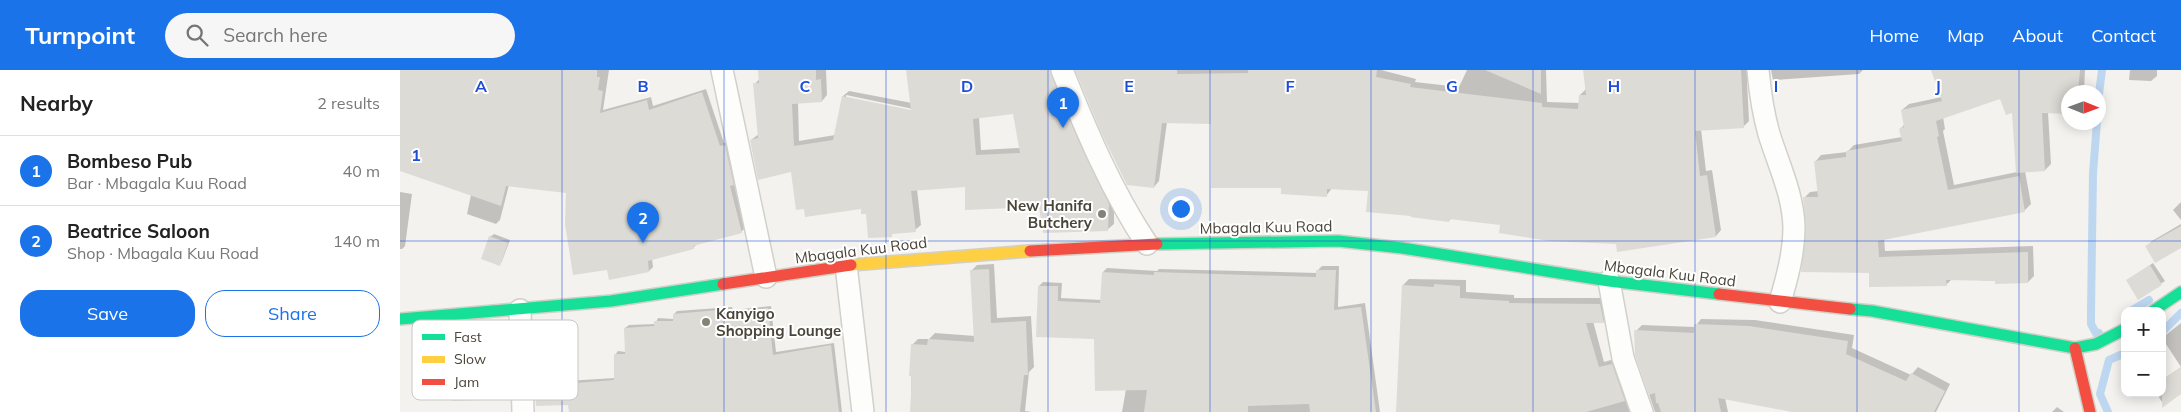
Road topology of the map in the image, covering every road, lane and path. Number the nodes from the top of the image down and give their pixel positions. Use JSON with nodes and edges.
{"nodes":[{"id":1,"x":722,"y":70,"type":"edge"},
{"id":2,"x":1062,"y":70,"type":"edge"},
{"id":3,"x":1758,"y":70,"type":"edge"},
{"id":4,"x":1147,"y":244,"type":"junction"},
{"id":5,"x":846,"y":266,"type":"junction"},
{"id":6,"x":766,"y":277,"type":"junction"},
{"id":7,"x":1609,"y":281,"type":"junction"},
{"id":8,"x":2181,"y":292,"type":"edge"},
{"id":9,"x":1780,"y":302,"type":"junction"},
{"id":10,"x":2159,"y":307,"type":"edge"},
{"id":11,"x":520,"y":310,"type":"junction"},
{"id":12,"x":400,"y":319,"type":"edge"},
{"id":13,"x":520,"y":320,"type":"edge"},
{"id":14,"x":2121,"y":331,"type":"edge"},
{"id":15,"x":2075,"y":348,"type":"junction"},
{"id":16,"x":864,"y":412,"type":"edge"},
{"id":17,"x":1642,"y":412,"type":"edge"},
{"id":18,"x":2090,"y":412,"type":"edge"}],
"edges":[{"from":1,"to":6,"type":"street"},
{"from":2,"to":4,"type":"street"},
{"from":3,"to":9,"type":"street"},
{"from":4,"to":5,"type":"street","name":"Mbagala Kuu Road"},
{"from":4,"to":7,"type":"street","name":"Mbagala Kuu Road"},
{"from":5,"to":6,"type":"street","name":"Mbagala Kuu Road"},
{"from":5,"to":16,"type":"street"},
{"from":6,"to":11,"type":"street","name":"Mbagala Kuu Road"},
{"from":7,"to":9,"type":"street","name":"Mbagala Kuu Road"},
{"from":7,"to":17,"type":"street"},
{"from":8,"to":10,"type":"street"},
{"from":9,"to":15,"type":"street","name":"Mbagala Kuu Road"},
{"from":11,"to":12,"type":"street","name":"Mbagala Kuu Road"},
{"from":11,"to":13,"type":"street"},
{"from":14,"to":15,"type":"street","name":"Mbagala Kuu Road"},
{"from":15,"to":18,"type":"street"}]}
